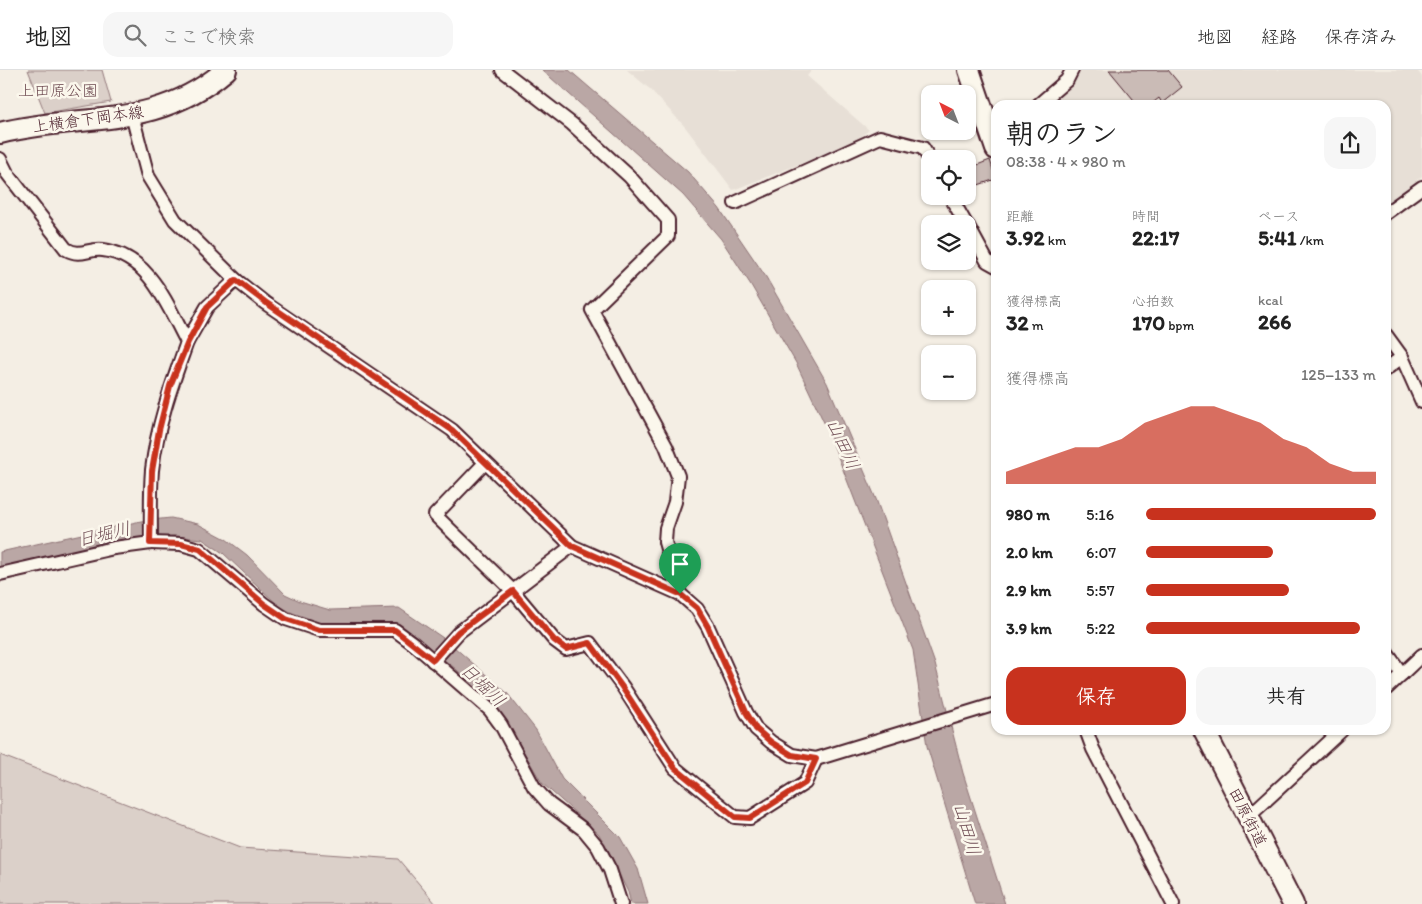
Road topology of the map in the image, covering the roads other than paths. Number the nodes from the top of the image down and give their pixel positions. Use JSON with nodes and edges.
{"nodes":[{"id":1,"x":226,"y":70,"type":"edge"},
{"id":2,"x":502,"y":70,"type":"edge"},
{"id":3,"x":969,"y":70,"type":"edge"},
{"id":4,"x":1072,"y":70,"type":"edge"},
{"id":5,"x":1044,"y":100,"type":"edge"},
{"id":6,"x":132,"y":115,"type":"junction"},
{"id":7,"x":991,"y":132,"type":"edge"},
{"id":8,"x":0,"y":133,"type":"edge"},
{"id":9,"x":924,"y":150,"type":"edge"},
{"id":10,"x":0,"y":159,"type":"edge"},
{"id":11,"x":1422,"y":187,"type":"edge"},
{"id":12,"x":735,"y":203,"type":"dead end"},
{"id":13,"x":1391,"y":209,"type":"edge"},
{"id":14,"x":976,"y":241,"type":"edge"},
{"id":15,"x":991,"y":263,"type":"edge"},
{"id":16,"x":236,"y":280,"type":"junction"},
{"id":17,"x":188,"y":342,"type":"junction"},
{"id":18,"x":1391,"y":342,"type":"edge"},
{"id":19,"x":1402,"y":357,"type":"junction"},
{"id":20,"x":1391,"y":365,"type":"edge"},
{"id":21,"x":1422,"y":402,"type":"edge"},
{"id":22,"x":486,"y":463,"type":"junction"},
{"id":23,"x":150,"y":543,"type":"junction"},
{"id":24,"x":572,"y":546,"type":"junction"},
{"id":25,"x":0,"y":574,"type":"edge"},
{"id":26,"x":513,"y":591,"type":"junction"},
{"id":27,"x":680,"y":594,"type":"junction"},
{"id":28,"x":1422,"y":655,"type":"edge"},
{"id":29,"x":1391,"y":659,"type":"edge"},
{"id":30,"x":433,"y":660,"type":"junction"},
{"id":31,"x":1402,"y":674,"type":"junction"},
{"id":32,"x":1391,"y":684,"type":"edge"},
{"id":33,"x":991,"y":706,"type":"edge"},
{"id":34,"x":1088,"y":735,"type":"edge"},
{"id":35,"x":1207,"y":735,"type":"edge"},
{"id":36,"x":1337,"y":735,"type":"edge"},
{"id":37,"x":816,"y":759,"type":"junction"},
{"id":38,"x":1248,"y":817,"type":"junction"},
{"id":39,"x":621,"y":904,"type":"edge"},
{"id":40,"x":1174,"y":904,"type":"edge"},
{"id":41,"x":1293,"y":904,"type":"edge"}],
"edges":[{"from":1,"to":6,"type":"main road","name":"上横倉下岡本線"},
{"from":2,"to":27,"type":"street"},
{"from":3,"to":7,"type":"main road"},
{"from":4,"to":5,"type":"street"},
{"from":6,"to":8,"type":"main road","name":"上横倉下岡本線"},
{"from":6,"to":16,"type":"street"},
{"from":9,"to":12,"type":"street"},
{"from":10,"to":17,"type":"street"},
{"from":11,"to":13,"type":"street"},
{"from":14,"to":15,"type":"street"},
{"from":16,"to":17,"type":"street"},
{"from":16,"to":22,"type":"street"},
{"from":17,"to":23,"type":"street"},
{"from":18,"to":19,"type":"street"},
{"from":19,"to":20,"type":"street"},
{"from":19,"to":21,"type":"street"},
{"from":22,"to":24,"type":"street"},
{"from":22,"to":26,"type":"street"},
{"from":23,"to":25,"type":"street"},
{"from":23,"to":30,"type":"street"},
{"from":24,"to":26,"type":"street"},
{"from":24,"to":27,"type":"street"},
{"from":26,"to":30,"type":"street"},
{"from":26,"to":37,"type":"street"},
{"from":27,"to":37,"type":"street"},
{"from":28,"to":31,"type":"street"},
{"from":29,"to":31,"type":"street"},
{"from":30,"to":39,"type":"street"},
{"from":31,"to":32,"type":"street"},
{"from":33,"to":37,"type":"street"},
{"from":34,"to":40,"type":"street"},
{"from":35,"to":38,"type":"main road","name":"田原街道"},
{"from":36,"to":38,"type":"street"},
{"from":38,"to":41,"type":"main road","name":"田原街道"}]}
